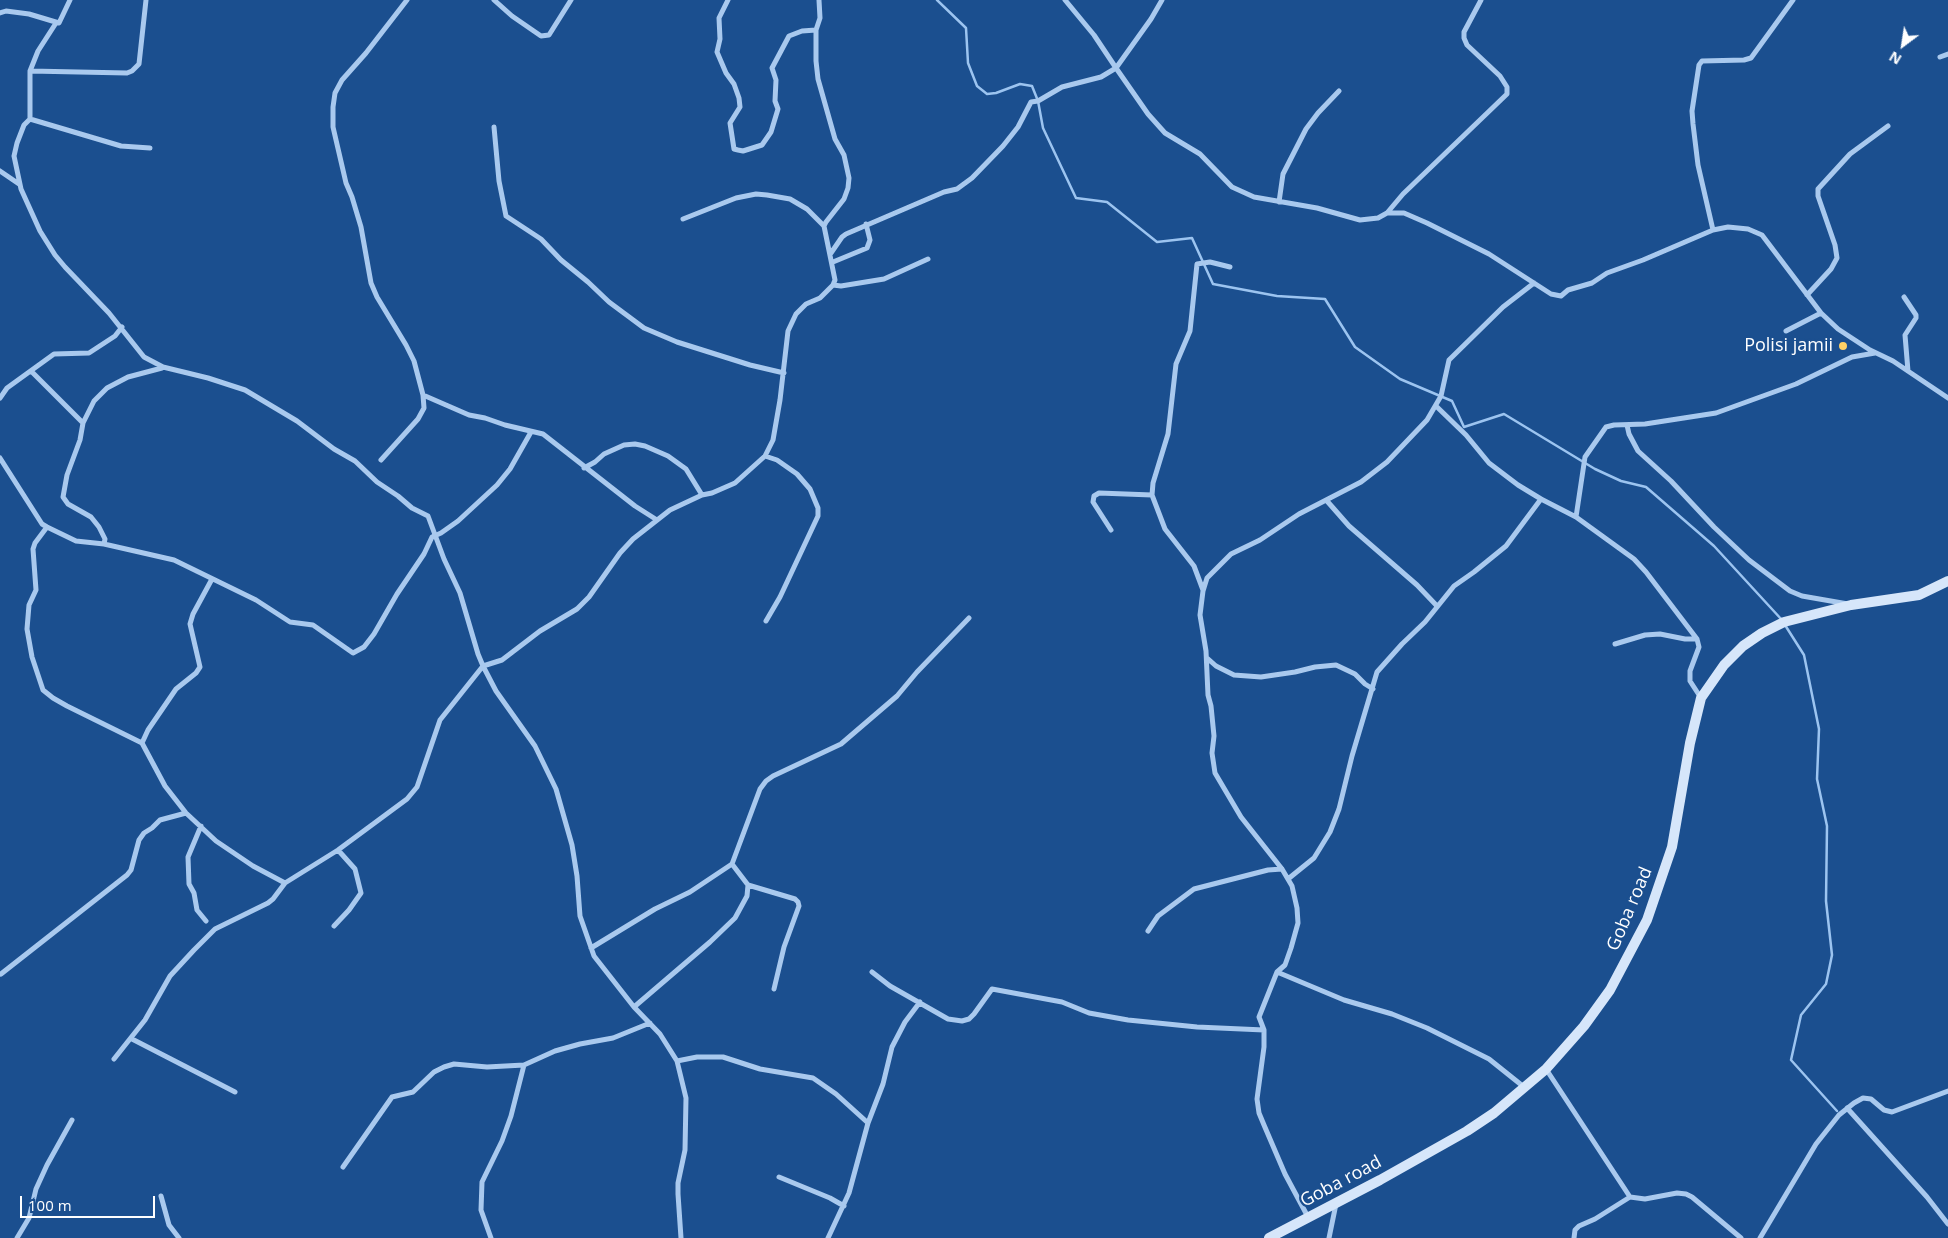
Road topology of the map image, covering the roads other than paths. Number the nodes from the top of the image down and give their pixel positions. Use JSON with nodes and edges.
{"nodes":[{"id":1,"x":70,"y":0,"type":"edge"},
{"id":2,"x":146,"y":0,"type":"edge"},
{"id":3,"x":407,"y":0,"type":"edge"},
{"id":4,"x":494,"y":0,"type":"edge"},
{"id":5,"x":571,"y":0,"type":"edge"},
{"id":6,"x":728,"y":0,"type":"edge"},
{"id":7,"x":819,"y":0,"type":"edge"},
{"id":8,"x":1065,"y":0,"type":"edge"},
{"id":9,"x":1162,"y":0,"type":"edge"},
{"id":10,"x":1481,"y":0,"type":"edge"},
{"id":11,"x":1793,"y":0,"type":"edge"},
{"id":12,"x":0,"y":13,"type":"edge"},
{"id":13,"x":56,"y":23,"type":"junction"},
{"id":14,"x":816,"y":30,"type":"junction"},
{"id":15,"x":1948,"y":54,"type":"edge"},
{"id":16,"x":1940,"y":57,"type":"dead end"},
{"id":17,"x":1116,"y":68,"type":"junction"},
{"id":18,"x":30,"y":71,"type":"junction"},
{"id":19,"x":1339,"y":91,"type":"dead end"},
{"id":20,"x":30,"y":119,"type":"junction"},
{"id":21,"x":1888,"y":126,"type":"dead end"},
{"id":22,"x":494,"y":127,"type":"dead end"},
{"id":23,"x":150,"y":148,"type":"dead end"},
{"id":24,"x":0,"y":171,"type":"edge"},
{"id":25,"x":19,"y":184,"type":"junction"},
{"id":26,"x":1279,"y":202,"type":"junction"},
{"id":27,"x":1387,"y":213,"type":"junction"},
{"id":28,"x":683,"y":219,"type":"dead end"},
{"id":29,"x":866,"y":224,"type":"junction"},
{"id":30,"x":824,"y":226,"type":"junction"},
{"id":31,"x":1713,"y":230,"type":"junction"},
{"id":32,"x":831,"y":253,"type":"junction"},
{"id":33,"x":928,"y":259,"type":"dead end"},
{"id":34,"x":833,"y":262,"type":"junction"},
{"id":35,"x":1230,"y":267,"type":"dead end"},
{"id":36,"x":1534,"y":283,"type":"junction"},
{"id":37,"x":833,"y":285,"type":"junction"},
{"id":38,"x":1807,"y":295,"type":"junction"},
{"id":39,"x":1904,"y":297,"type":"dead end"},
{"id":40,"x":1821,"y":312,"type":"junction"},
{"id":41,"x":122,"y":327,"type":"junction"},
{"id":42,"x":1786,"y":331,"type":"dead end"},
{"id":43,"x":1876,"y":353,"type":"junction"},
{"id":44,"x":163,"y":367,"type":"junction"},
{"id":45,"x":31,"y":371,"type":"junction"},
{"id":46,"x":1908,"y":371,"type":"junction"},
{"id":47,"x":784,"y":373,"type":"junction"},
{"id":48,"x":423,"y":395,"type":"junction"},
{"id":49,"x":0,"y":398,"type":"edge"},
{"id":50,"x":1948,"y":398,"type":"edge"},
{"id":51,"x":1436,"y":406,"type":"junction"},
{"id":52,"x":83,"y":423,"type":"junction"},
{"id":53,"x":1628,"y":425,"type":"junction"},
{"id":54,"x":531,"y":432,"type":"junction"},
{"id":55,"x":766,"y":456,"type":"junction"},
{"id":56,"x":0,"y":458,"type":"edge"},
{"id":57,"x":381,"y":460,"type":"dead end"},
{"id":58,"x":584,"y":468,"type":"junction"},
{"id":59,"x":702,"y":495,"type":"junction"},
{"id":60,"x":1152,"y":495,"type":"junction"},
{"id":61,"x":1541,"y":498,"type":"junction"},
{"id":62,"x":1327,"y":501,"type":"junction"},
{"id":63,"x":1576,"y":516,"type":"junction"},
{"id":64,"x":657,"y":520,"type":"junction"},
{"id":65,"x":47,"y":527,"type":"junction"},
{"id":66,"x":1112,"y":530,"type":"dead end"},
{"id":67,"x":436,"y":535,"type":"junction"},
{"id":68,"x":104,"y":544,"type":"junction"},
{"id":69,"x":212,"y":579,"type":"junction"},
{"id":70,"x":1948,"y":581,"type":"edge"},
{"id":71,"x":1203,"y":590,"type":"junction"},
{"id":72,"x":1850,"y":605,"type":"junction"},
{"id":73,"x":1437,"y":606,"type":"junction"},
{"id":74,"x":969,"y":618,"type":"dead end"},
{"id":75,"x":766,"y":621,"type":"dead end"},
{"id":76,"x":1697,"y":639,"type":"junction"},
{"id":77,"x":1614,"y":644,"type":"dead end"},
{"id":78,"x":1207,"y":658,"type":"junction"},
{"id":79,"x":482,"y":666,"type":"junction"},
{"id":80,"x":1373,"y":689,"type":"junction"},
{"id":81,"x":1700,"y":698,"type":"junction"},
{"id":82,"x":142,"y":743,"type":"junction"},
{"id":83,"x":186,"y":813,"type":"junction"},
{"id":84,"x":201,"y":826,"type":"junction"},
{"id":85,"x":338,"y":850,"type":"junction"},
{"id":86,"x":732,"y":864,"type":"junction"},
{"id":87,"x":1282,"y":869,"type":"junction"},
{"id":88,"x":1288,"y":879,"type":"junction"},
{"id":89,"x":285,"y":883,"type":"junction"},
{"id":90,"x":748,"y":885,"type":"junction"},
{"id":91,"x":206,"y":921,"type":"dead end"},
{"id":92,"x":334,"y":926,"type":"dead end"},
{"id":93,"x":1148,"y":930,"type":"dead end"},
{"id":94,"x":591,"y":948,"type":"junction"},
{"id":95,"x":872,"y":972,"type":"dead end"},
{"id":96,"x":1277,"y":972,"type":"junction"},
{"id":97,"x":1,"y":974,"type":"edge"},
{"id":98,"x":774,"y":989,"type":"dead end"},
{"id":99,"x":920,"y":1002,"type":"junction"},
{"id":100,"x":634,"y":1007,"type":"junction"},
{"id":101,"x":650,"y":1023,"type":"junction"},
{"id":102,"x":1264,"y":1030,"type":"junction"},
{"id":103,"x":132,"y":1039,"type":"junction"},
{"id":104,"x":114,"y":1059,"type":"dead end"},
{"id":105,"x":677,"y":1061,"type":"junction"},
{"id":106,"x":524,"y":1065,"type":"junction"},
{"id":107,"x":1546,"y":1069,"type":"junction"},
{"id":108,"x":1525,"y":1088,"type":"junction"},
{"id":109,"x":1948,"y":1091,"type":"edge"},
{"id":110,"x":235,"y":1092,"type":"dead end"},
{"id":111,"x":1848,"y":1108,"type":"junction"},
{"id":112,"x":72,"y":1120,"type":"dead end"},
{"id":113,"x":868,"y":1124,"type":"junction"},
{"id":114,"x":342,"y":1167,"type":"dead end"},
{"id":115,"x":779,"y":1177,"type":"dead end"},
{"id":116,"x":161,"y":1196,"type":"dead end"},
{"id":117,"x":1630,"y":1197,"type":"junction"},
{"id":118,"x":1336,"y":1203,"type":"junction"},
{"id":119,"x":844,"y":1206,"type":"junction"},
{"id":120,"x":1308,"y":1218,"type":"junction"},
{"id":121,"x":1948,"y":1224,"type":"edge"},
{"id":122,"x":17,"y":1238,"type":"edge"},
{"id":123,"x":178,"y":1238,"type":"edge"},
{"id":124,"x":491,"y":1238,"type":"edge"},
{"id":125,"x":681,"y":1238,"type":"edge"},
{"id":126,"x":828,"y":1238,"type":"edge"},
{"id":127,"x":1269,"y":1238,"type":"edge"},
{"id":128,"x":1329,"y":1238,"type":"edge"},
{"id":129,"x":1574,"y":1238,"type":"edge"},
{"id":130,"x":1741,"y":1238,"type":"edge"},
{"id":131,"x":1760,"y":1238,"type":"edge"}],
"edges":[{"from":1,"to":13,"type":"street"},
{"from":2,"to":18,"type":"street"},
{"from":3,"to":48,"type":"street"},
{"from":4,"to":5,"type":"street"},
{"from":6,"to":14,"type":"street"},
{"from":7,"to":14,"type":"street"},
{"from":8,"to":17,"type":"street"},
{"from":9,"to":17,"type":"street"},
{"from":10,"to":27,"type":"street"},
{"from":11,"to":31,"type":"street"},
{"from":12,"to":13,"type":"street"},
{"from":13,"to":18,"type":"street"},
{"from":14,"to":30,"type":"street"},
{"from":15,"to":16,"type":"street"},
{"from":17,"to":26,"type":"street"},
{"from":17,"to":29,"type":"street"},
{"from":18,"to":20,"type":"street"},
{"from":19,"to":26,"type":"street"},
{"from":20,"to":23,"type":"street"},
{"from":20,"to":25,"type":"street"},
{"from":21,"to":38,"type":"street"},
{"from":22,"to":47,"type":"street"},
{"from":24,"to":25,"type":"street"},
{"from":25,"to":41,"type":"street"},
{"from":26,"to":27,"type":"street"},
{"from":27,"to":36,"type":"street"},
{"from":28,"to":30,"type":"street"},
{"from":29,"to":32,"type":"street"},
{"from":29,"to":34,"type":"street"},
{"from":30,"to":32,"type":"street"},
{"from":31,"to":36,"type":"street"},
{"from":31,"to":38,"type":"street"},
{"from":32,"to":34,"type":"street"},
{"from":33,"to":37,"type":"street"},
{"from":34,"to":37,"type":"street"},
{"from":35,"to":60,"type":"street"},
{"from":36,"to":51,"type":"street"},
{"from":37,"to":47,"type":"street"},
{"from":38,"to":40,"type":"street"},
{"from":39,"to":46,"type":"street"},
{"from":40,"to":42,"type":"street"},
{"from":40,"to":43,"type":"street"},
{"from":41,"to":44,"type":"street"},
{"from":41,"to":45,"type":"street"},
{"from":43,"to":46,"type":"street"},
{"from":43,"to":53,"type":"street"},
{"from":44,"to":52,"type":"street"},
{"from":44,"to":67,"type":"street"},
{"from":45,"to":49,"type":"street"},
{"from":45,"to":52,"type":"street"},
{"from":46,"to":50,"type":"street"},
{"from":47,"to":55,"type":"street"},
{"from":48,"to":54,"type":"street"},
{"from":48,"to":57,"type":"street"},
{"from":51,"to":61,"type":"street"},
{"from":51,"to":62,"type":"street"},
{"from":52,"to":68,"type":"street"},
{"from":53,"to":63,"type":"street"},
{"from":53,"to":72,"type":"street"},
{"from":54,"to":58,"type":"street"},
{"from":54,"to":67,"type":"street"},
{"from":55,"to":59,"type":"street"},
{"from":55,"to":75,"type":"street"},
{"from":56,"to":65,"type":"street"},
{"from":58,"to":59,"type":"street"},
{"from":58,"to":64,"type":"street"},
{"from":59,"to":64,"type":"street"},
{"from":60,"to":66,"type":"street"},
{"from":60,"to":71,"type":"street"},
{"from":61,"to":63,"type":"street"},
{"from":61,"to":73,"type":"street"},
{"from":62,"to":71,"type":"street"},
{"from":62,"to":73,"type":"street"},
{"from":63,"to":76,"type":"street"},
{"from":64,"to":79,"type":"street"},
{"from":65,"to":68,"type":"street"},
{"from":65,"to":82,"type":"street"},
{"from":67,"to":69,"type":"street"},
{"from":67,"to":79,"type":"street"},
{"from":68,"to":69,"type":"street"},
{"from":69,"to":82,"type":"street"},
{"from":70,"to":72,"type":"main road","name":"Goba road"},
{"from":71,"to":78,"type":"street"},
{"from":72,"to":81,"type":"main road","name":"Goba road"},
{"from":73,"to":80,"type":"street"},
{"from":74,"to":86,"type":"street"},
{"from":76,"to":77,"type":"street"},
{"from":76,"to":81,"type":"street"},
{"from":78,"to":80,"type":"street"},
{"from":78,"to":87,"type":"street"},
{"from":79,"to":85,"type":"street"},
{"from":79,"to":94,"type":"street"},
{"from":80,"to":88,"type":"street"},
{"from":81,"to":107,"type":"main road","name":"Goba road"},
{"from":82,"to":83,"type":"street"},
{"from":83,"to":84,"type":"street"},
{"from":83,"to":97,"type":"street"},
{"from":84,"to":89,"type":"street"},
{"from":84,"to":91,"type":"street"},
{"from":85,"to":89,"type":"street"},
{"from":85,"to":92,"type":"street"},
{"from":86,"to":90,"type":"street"},
{"from":86,"to":94,"type":"street"},
{"from":87,"to":88,"type":"street"},
{"from":87,"to":93,"type":"street"},
{"from":88,"to":96,"type":"street"},
{"from":89,"to":103,"type":"street"},
{"from":90,"to":98,"type":"street"},
{"from":90,"to":100,"type":"street"},
{"from":94,"to":100,"type":"street"},
{"from":95,"to":99,"type":"street"},
{"from":96,"to":102,"type":"street"},
{"from":96,"to":108,"type":"street"},
{"from":99,"to":102,"type":"street"},
{"from":99,"to":113,"type":"street"},
{"from":100,"to":101,"type":"street"},
{"from":101,"to":105,"type":"street"},
{"from":101,"to":106,"type":"street"},
{"from":102,"to":120,"type":"street"},
{"from":103,"to":104,"type":"street"},
{"from":103,"to":110,"type":"street"},
{"from":105,"to":113,"type":"street"},
{"from":105,"to":125,"type":"street"},
{"from":106,"to":114,"type":"street"},
{"from":106,"to":124,"type":"street"},
{"from":107,"to":108,"type":"main road","name":"Goba road"},
{"from":107,"to":117,"type":"street"},
{"from":108,"to":118,"type":"main road","name":"Goba road"},
{"from":109,"to":111,"type":"street"},
{"from":111,"to":121,"type":"street"},
{"from":111,"to":131,"type":"street"},
{"from":112,"to":122,"type":"street"},
{"from":113,"to":119,"type":"street"},
{"from":115,"to":119,"type":"street"},
{"from":116,"to":123,"type":"street"},
{"from":117,"to":129,"type":"street"},
{"from":117,"to":130,"type":"street"},
{"from":118,"to":120,"type":"main road","name":"Goba road"},
{"from":118,"to":128,"type":"street"},
{"from":119,"to":126,"type":"street"},
{"from":120,"to":127,"type":"main road","name":"Goba road"}]}
